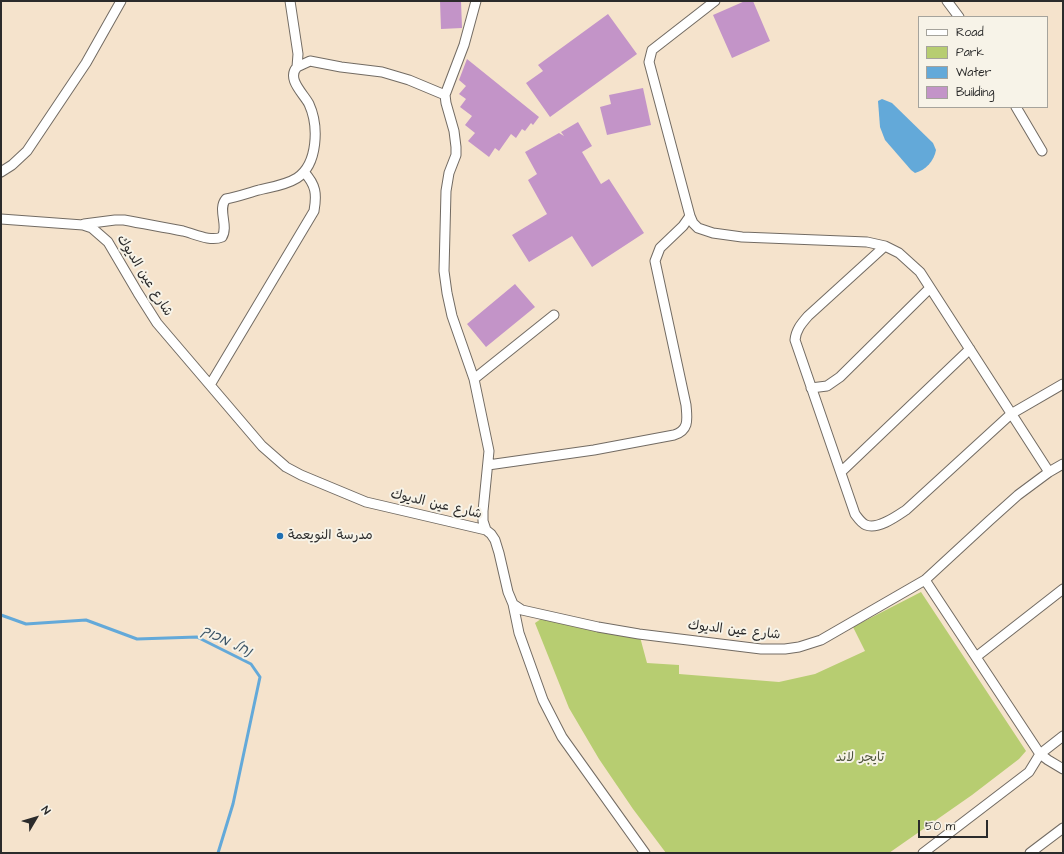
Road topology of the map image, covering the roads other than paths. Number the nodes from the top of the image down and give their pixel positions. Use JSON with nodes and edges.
{"nodes":[{"id":1,"x":121,"y":1,"type":"edge"},
{"id":2,"x":290,"y":1,"type":"edge"},
{"id":3,"x":476,"y":1,"type":"edge"},
{"id":4,"x":947,"y":1,"type":"edge"},
{"id":5,"x":712,"y":2,"type":"edge"},
{"id":6,"x":958,"y":16,"type":"edge"},
{"id":7,"x":297,"y":67,"type":"junction"},
{"id":8,"x":445,"y":95,"type":"junction"},
{"id":9,"x":1017,"y":108,"type":"edge"},
{"id":10,"x":1042,"y":151,"type":"dead end"},
{"id":11,"x":1,"y":172,"type":"edge"},
{"id":12,"x":304,"y":172,"type":"junction"},
{"id":13,"x":690,"y":216,"type":"junction"},
{"id":14,"x":1,"y":219,"type":"edge"},
{"id":15,"x":83,"y":225,"type":"junction"},
{"id":16,"x":885,"y":246,"type":"junction"},
{"id":17,"x":930,"y":288,"type":"junction"},
{"id":18,"x":554,"y":315,"type":"dead end"},
{"id":19,"x":970,"y":349,"type":"junction"},
{"id":20,"x":474,"y":379,"type":"junction"},
{"id":21,"x":1063,"y":384,"type":"edge"},
{"id":22,"x":210,"y":385,"type":"junction"},
{"id":23,"x":811,"y":388,"type":"junction"},
{"id":24,"x":1011,"y":414,"type":"junction"},
{"id":25,"x":488,"y":464,"type":"junction"},
{"id":26,"x":1063,"y":464,"type":"edge"},
{"id":27,"x":841,"y":472,"type":"junction"},
{"id":28,"x":1049,"y":472,"type":"junction"},
{"id":29,"x":486,"y":530,"type":"junction"},
{"id":30,"x":925,"y":580,"type":"junction"},
{"id":31,"x":1063,"y":589,"type":"edge"},
{"id":32,"x":513,"y":604,"type":"junction"},
{"id":33,"x":976,"y":657,"type":"junction"},
{"id":34,"x":1063,"y":736,"type":"edge"},
{"id":35,"x":1040,"y":754,"type":"junction"},
{"id":36,"x":1063,"y":769,"type":"edge"},
{"id":37,"x":1063,"y":828,"type":"edge"},
{"id":38,"x":646,"y":853,"type":"edge"},
{"id":39,"x":923,"y":853,"type":"edge"},
{"id":40,"x":1030,"y":853,"type":"edge"}],
"edges":[{"from":1,"to":11,"type":"street"},
{"from":2,"to":7,"type":"street"},
{"from":3,"to":8,"type":"street"},
{"from":4,"to":6,"type":"street"},
{"from":5,"to":13,"type":"street"},
{"from":7,"to":8,"type":"street"},
{"from":7,"to":12,"type":"street"},
{"from":8,"to":20,"type":"street"},
{"from":9,"to":10,"type":"street"},
{"from":12,"to":15,"type":"street"},
{"from":12,"to":22,"type":"street"},
{"from":13,"to":16,"type":"street"},
{"from":13,"to":25,"type":"street"},
{"from":14,"to":15,"type":"street","name":"شارع عين الديوك"},
{"from":15,"to":22,"type":"street","name":"شارع عين الديوك"},
{"from":16,"to":17,"type":"street"},
{"from":16,"to":23,"type":"street"},
{"from":17,"to":19,"type":"street"},
{"from":17,"to":23,"type":"street"},
{"from":18,"to":20,"type":"street"},
{"from":19,"to":24,"type":"street"},
{"from":19,"to":27,"type":"street"},
{"from":20,"to":25,"type":"street"},
{"from":21,"to":24,"type":"street"},
{"from":22,"to":29,"type":"street","name":"شارع عين الديوك"},
{"from":23,"to":27,"type":"street"},
{"from":24,"to":27,"type":"street"},
{"from":24,"to":28,"type":"street"},
{"from":25,"to":29,"type":"street"},
{"from":26,"to":28,"type":"street","name":"شارع عين الديوك"},
{"from":28,"to":30,"type":"street","name":"شارع عين الديوك"},
{"from":29,"to":32,"type":"street","name":"شارع عين الديوك"},
{"from":30,"to":32,"type":"street","name":"شارع عين الديوك"},
{"from":30,"to":33,"type":"street"},
{"from":31,"to":33,"type":"street"},
{"from":32,"to":38,"type":"street"},
{"from":33,"to":35,"type":"street"},
{"from":34,"to":35,"type":"street"},
{"from":35,"to":36,"type":"street"},
{"from":35,"to":39,"type":"street"},
{"from":37,"to":40,"type":"street"}]}
